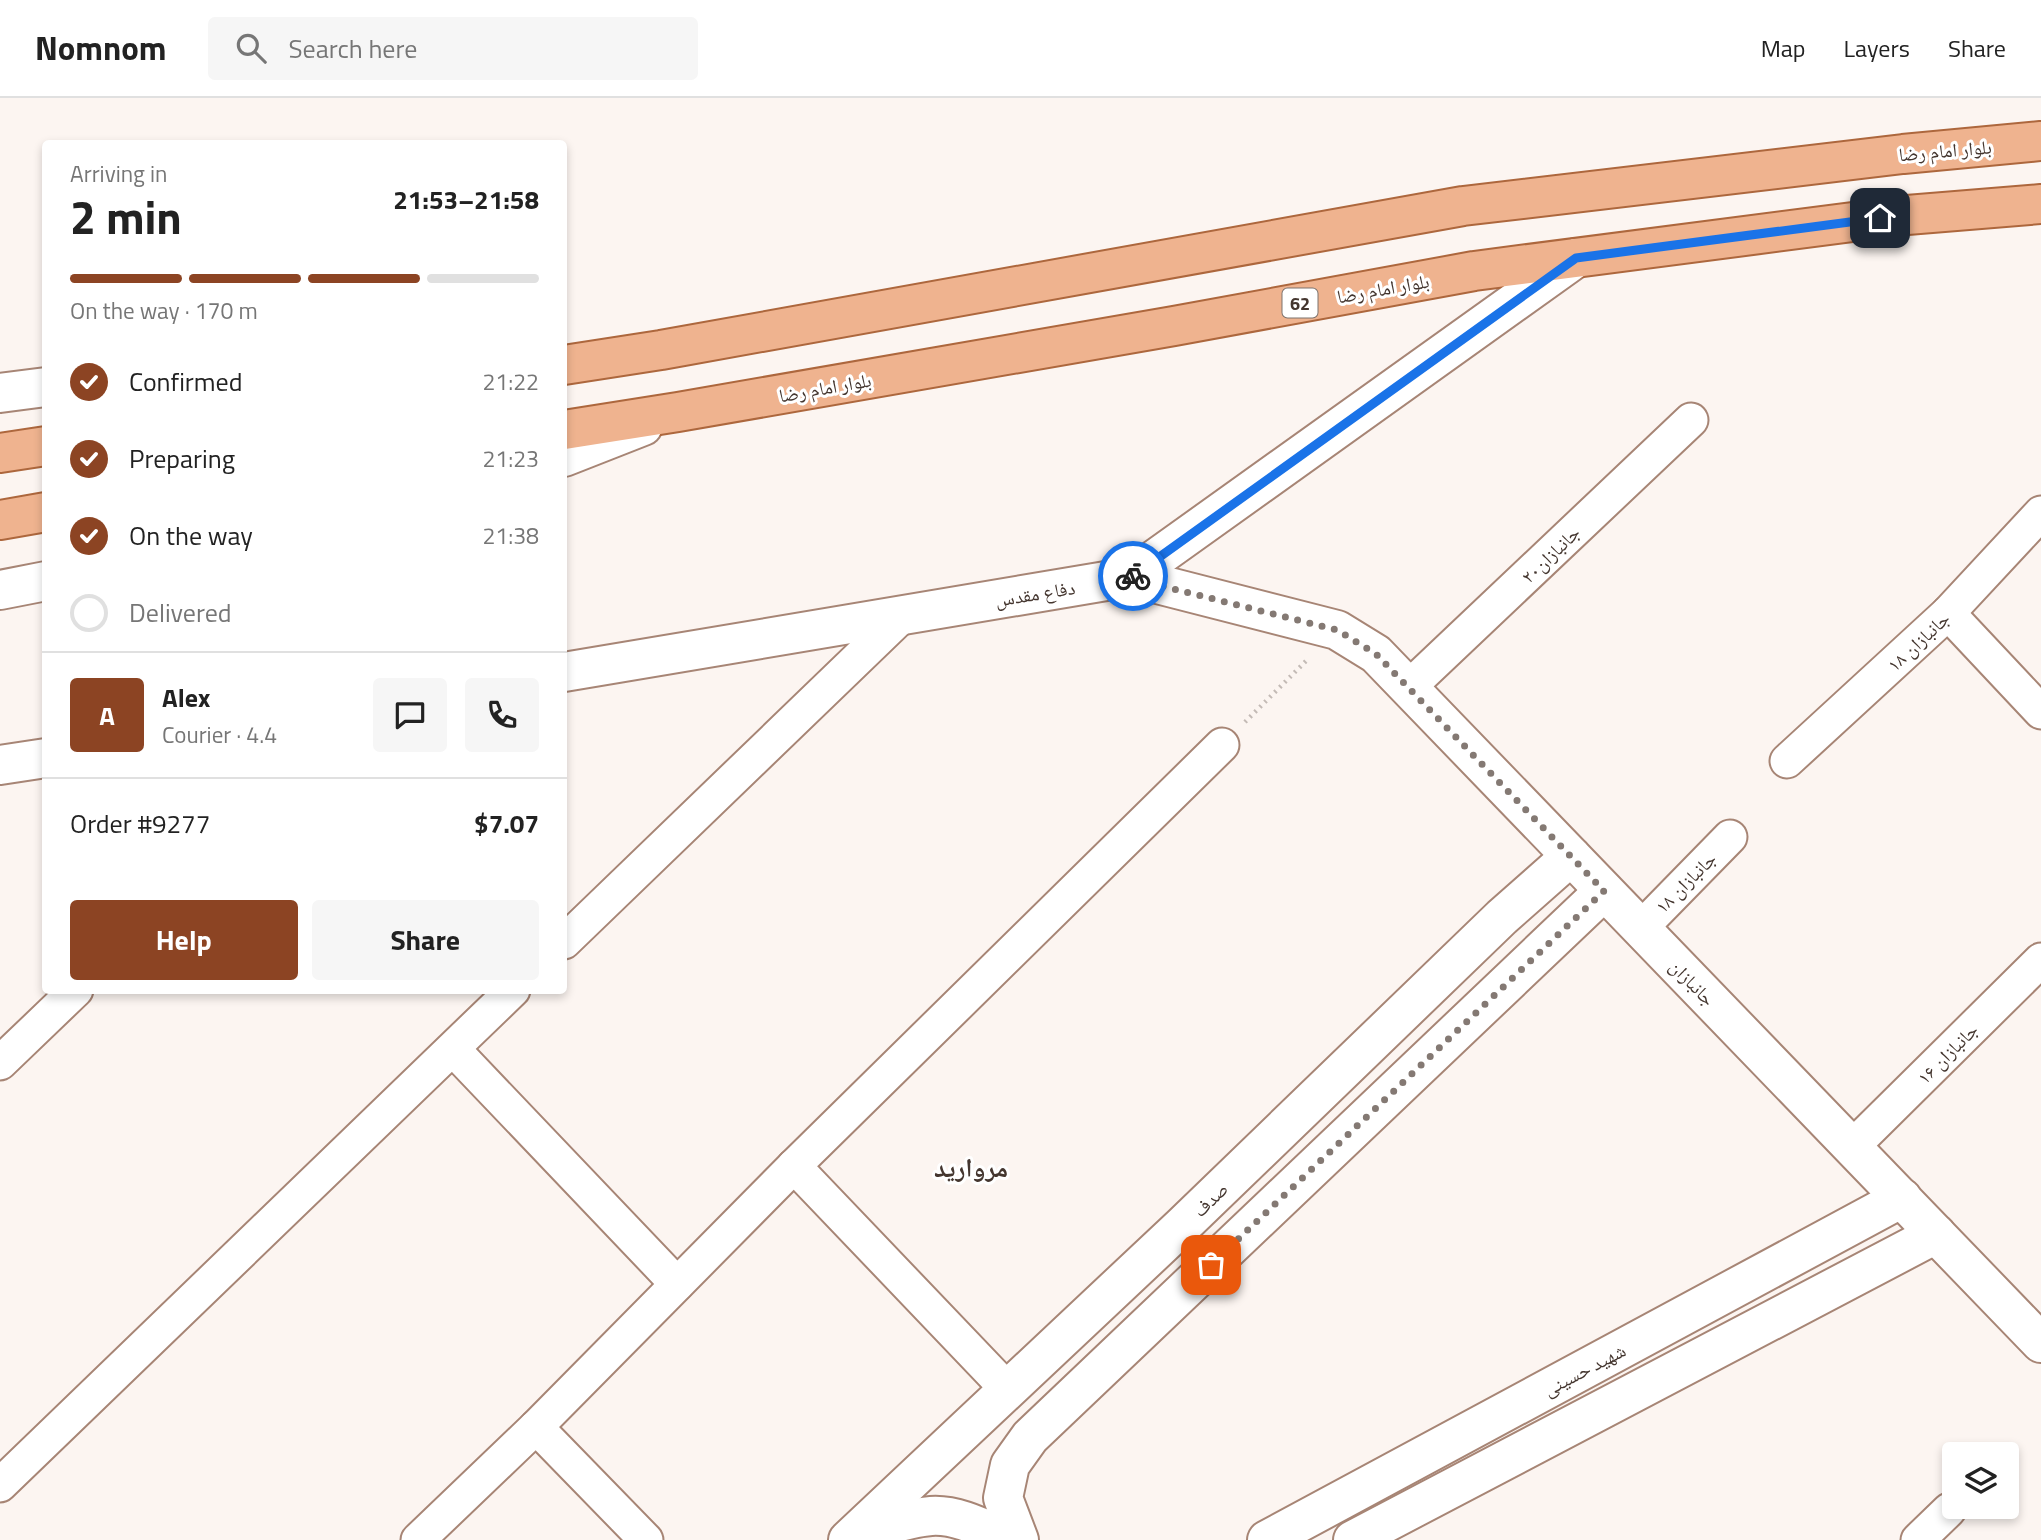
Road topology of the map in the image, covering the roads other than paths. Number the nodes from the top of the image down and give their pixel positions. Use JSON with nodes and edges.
{"nodes":[{"id":1,"x":2041,"y":141,"type":"edge"},
{"id":2,"x":2041,"y":204,"type":"edge"},
{"id":3,"x":1576,"y":258,"type":"junction"},
{"id":4,"x":567,"y":350,"type":"edge"},
{"id":5,"x":661,"y":350,"type":"junction"},
{"id":6,"x":567,"y":365,"type":"edge"},
{"id":7,"x":42,"y":388,"type":"edge"},
{"id":8,"x":0,"y":393,"type":"edge"},
{"id":9,"x":678,"y":412,"type":"junction"},
{"id":10,"x":1691,"y":420,"type":"dead end"},
{"id":11,"x":567,"y":430,"type":"edge"},
{"id":12,"x":42,"y":447,"type":"edge"},
{"id":13,"x":0,"y":453,"type":"edge"},
{"id":14,"x":567,"y":456,"type":"edge"},
{"id":15,"x":42,"y":513,"type":"edge"},
{"id":16,"x":2041,"y":513,"type":"edge"},
{"id":17,"x":0,"y":520,"type":"edge"},
{"id":18,"x":1130,"y":578,"type":"junction"},
{"id":19,"x":42,"y":582,"type":"edge"},
{"id":20,"x":0,"y":590,"type":"edge"},
{"id":21,"x":1948,"y":613,"type":"junction"},
{"id":22,"x":902,"y":615,"type":"junction"},
{"id":23,"x":567,"y":671,"type":"edge"},
{"id":24,"x":1408,"y":688,"type":"junction"},
{"id":25,"x":2041,"y":712,"type":"edge"},
{"id":26,"x":1222,"y":745,"type":"road end"},
{"id":27,"x":42,"y":759,"type":"edge"},
{"id":28,"x":1787,"y":761,"type":"dead end"},
{"id":29,"x":0,"y":765,"type":"edge"},
{"id":30,"x":1730,"y":837,"type":"dead end"},
{"id":31,"x":1571,"y":856,"type":"junction"},
{"id":32,"x":1604,"y":891,"type":"junction"},
{"id":33,"x":1502,"y":917,"type":"junction"},
{"id":34,"x":1640,"y":928,"type":"junction"},
{"id":35,"x":567,"y":939,"type":"edge"},
{"id":36,"x":1534,"y":959,"type":"junction"},
{"id":37,"x":2041,"y":960,"type":"edge"},
{"id":38,"x":72,"y":994,"type":"edge"},
{"id":39,"x":509,"y":994,"type":"edge"},
{"id":40,"x":453,"y":1049,"type":"junction"},
{"id":41,"x":0,"y":1063,"type":"edge"},
{"id":42,"x":1852,"y":1147,"type":"junction"},
{"id":43,"x":794,"y":1166,"type":"junction"},
{"id":44,"x":1902,"y":1198,"type":"junction"},
{"id":45,"x":1843,"y":1230,"type":"junction"},
{"id":46,"x":1936,"y":1234,"type":"junction"},
{"id":47,"x":1862,"y":1272,"type":"junction"},
{"id":48,"x":677,"y":1284,"type":"junction"},
{"id":49,"x":2041,"y":1343,"type":"edge"},
{"id":50,"x":1008,"y":1390,"type":"junction"},
{"id":51,"x":536,"y":1427,"type":"junction"},
{"id":52,"x":0,"y":1485,"type":"edge"},
{"id":53,"x":1942,"y":1517,"type":"edge"},
{"id":54,"x":418,"y":1540,"type":"edge"},
{"id":55,"x":646,"y":1540,"type":"edge"},
{"id":56,"x":848,"y":1540,"type":"edge"},
{"id":57,"x":1009,"y":1540,"type":"edge"},
{"id":58,"x":1019,"y":1540,"type":"edge"},
{"id":59,"x":1267,"y":1540,"type":"edge"},
{"id":60,"x":1353,"y":1540,"type":"edge"},
{"id":61,"x":1918,"y":1540,"type":"edge"}],
"edges":[{"from":1,"to":5,"type":"main road","name":"بلوار امام رضا"},
{"from":2,"to":3,"type":"main road","name":"بلوار امام رضا","number":"62"},
{"from":3,"to":9,"type":"main road","name":"بلوار امام رضا","number":"62"},
{"from":3,"to":18,"type":"street","name":"دفاع مقدس"},
{"from":4,"to":5,"type":"street"},
{"from":5,"to":6,"type":"main road","name":"بلوار امام رضا"},
{"from":7,"to":8,"type":"street"},
{"from":9,"to":11,"type":"main road","name":"بلوار امام رضا","number":"62"},
{"from":9,"to":14,"type":"street"},
{"from":10,"to":24,"type":"street","name":"جانبازان۲۰"},
{"from":12,"to":13,"type":"main road"},
{"from":15,"to":17,"type":"main road"},
{"from":16,"to":21,"type":"street","name":"جانبازان ۱۸"},
{"from":18,"to":22,"type":"street","name":"دفاع مقدس"},
{"from":18,"to":24,"type":"street","name":"جانبازان"},
{"from":19,"to":20,"type":"street"},
{"from":21,"to":25,"type":"street"},
{"from":21,"to":28,"type":"street","name":"جانبازان ۱۸"},
{"from":22,"to":23,"type":"street","name":"دفاع مقدس"},
{"from":22,"to":35,"type":"street"},
{"from":24,"to":31,"type":"street","name":"جانبازان"},
{"from":26,"to":43,"type":"street"},
{"from":27,"to":29,"type":"street"},
{"from":30,"to":34,"type":"street","name":"۱۸ جانبازان"},
{"from":31,"to":32,"type":"street","name":"جانبازان"},
{"from":31,"to":33,"type":"street","name":"صدف"},
{"from":32,"to":34,"type":"street","name":"جانبازان"},
{"from":32,"to":36,"type":"street"},
{"from":33,"to":36,"type":"street"},
{"from":33,"to":50,"type":"street","name":"صدف"},
{"from":34,"to":42,"type":"street","name":"جانبازان"},
{"from":36,"to":58,"type":"street"},
{"from":37,"to":42,"type":"street","name":"جانبازان ۱۶"},
{"from":38,"to":41,"type":"street"},
{"from":39,"to":40,"type":"street"},
{"from":40,"to":48,"type":"street"},
{"from":40,"to":52,"type":"street"},
{"from":42,"to":44,"type":"street","name":"جانبازان"},
{"from":43,"to":48,"type":"street"},
{"from":43,"to":50,"type":"street"},
{"from":44,"to":45,"type":"street","name":"شهید حسینی"},
{"from":44,"to":46,"type":"street","name":"جانبازان"},
{"from":45,"to":47,"type":"street"},
{"from":45,"to":59,"type":"street","name":"شهید حسینی"},
{"from":46,"to":47,"type":"street"},
{"from":46,"to":49,"type":"street","name":"جانبازان"},
{"from":47,"to":60,"type":"street"},
{"from":48,"to":51,"type":"street"},
{"from":50,"to":56,"type":"street","name":"صدف"},
{"from":51,"to":54,"type":"street"},
{"from":51,"to":55,"type":"street"},
{"from":53,"to":61,"type":"street"},
{"from":56,"to":57,"type":"street"}]}
